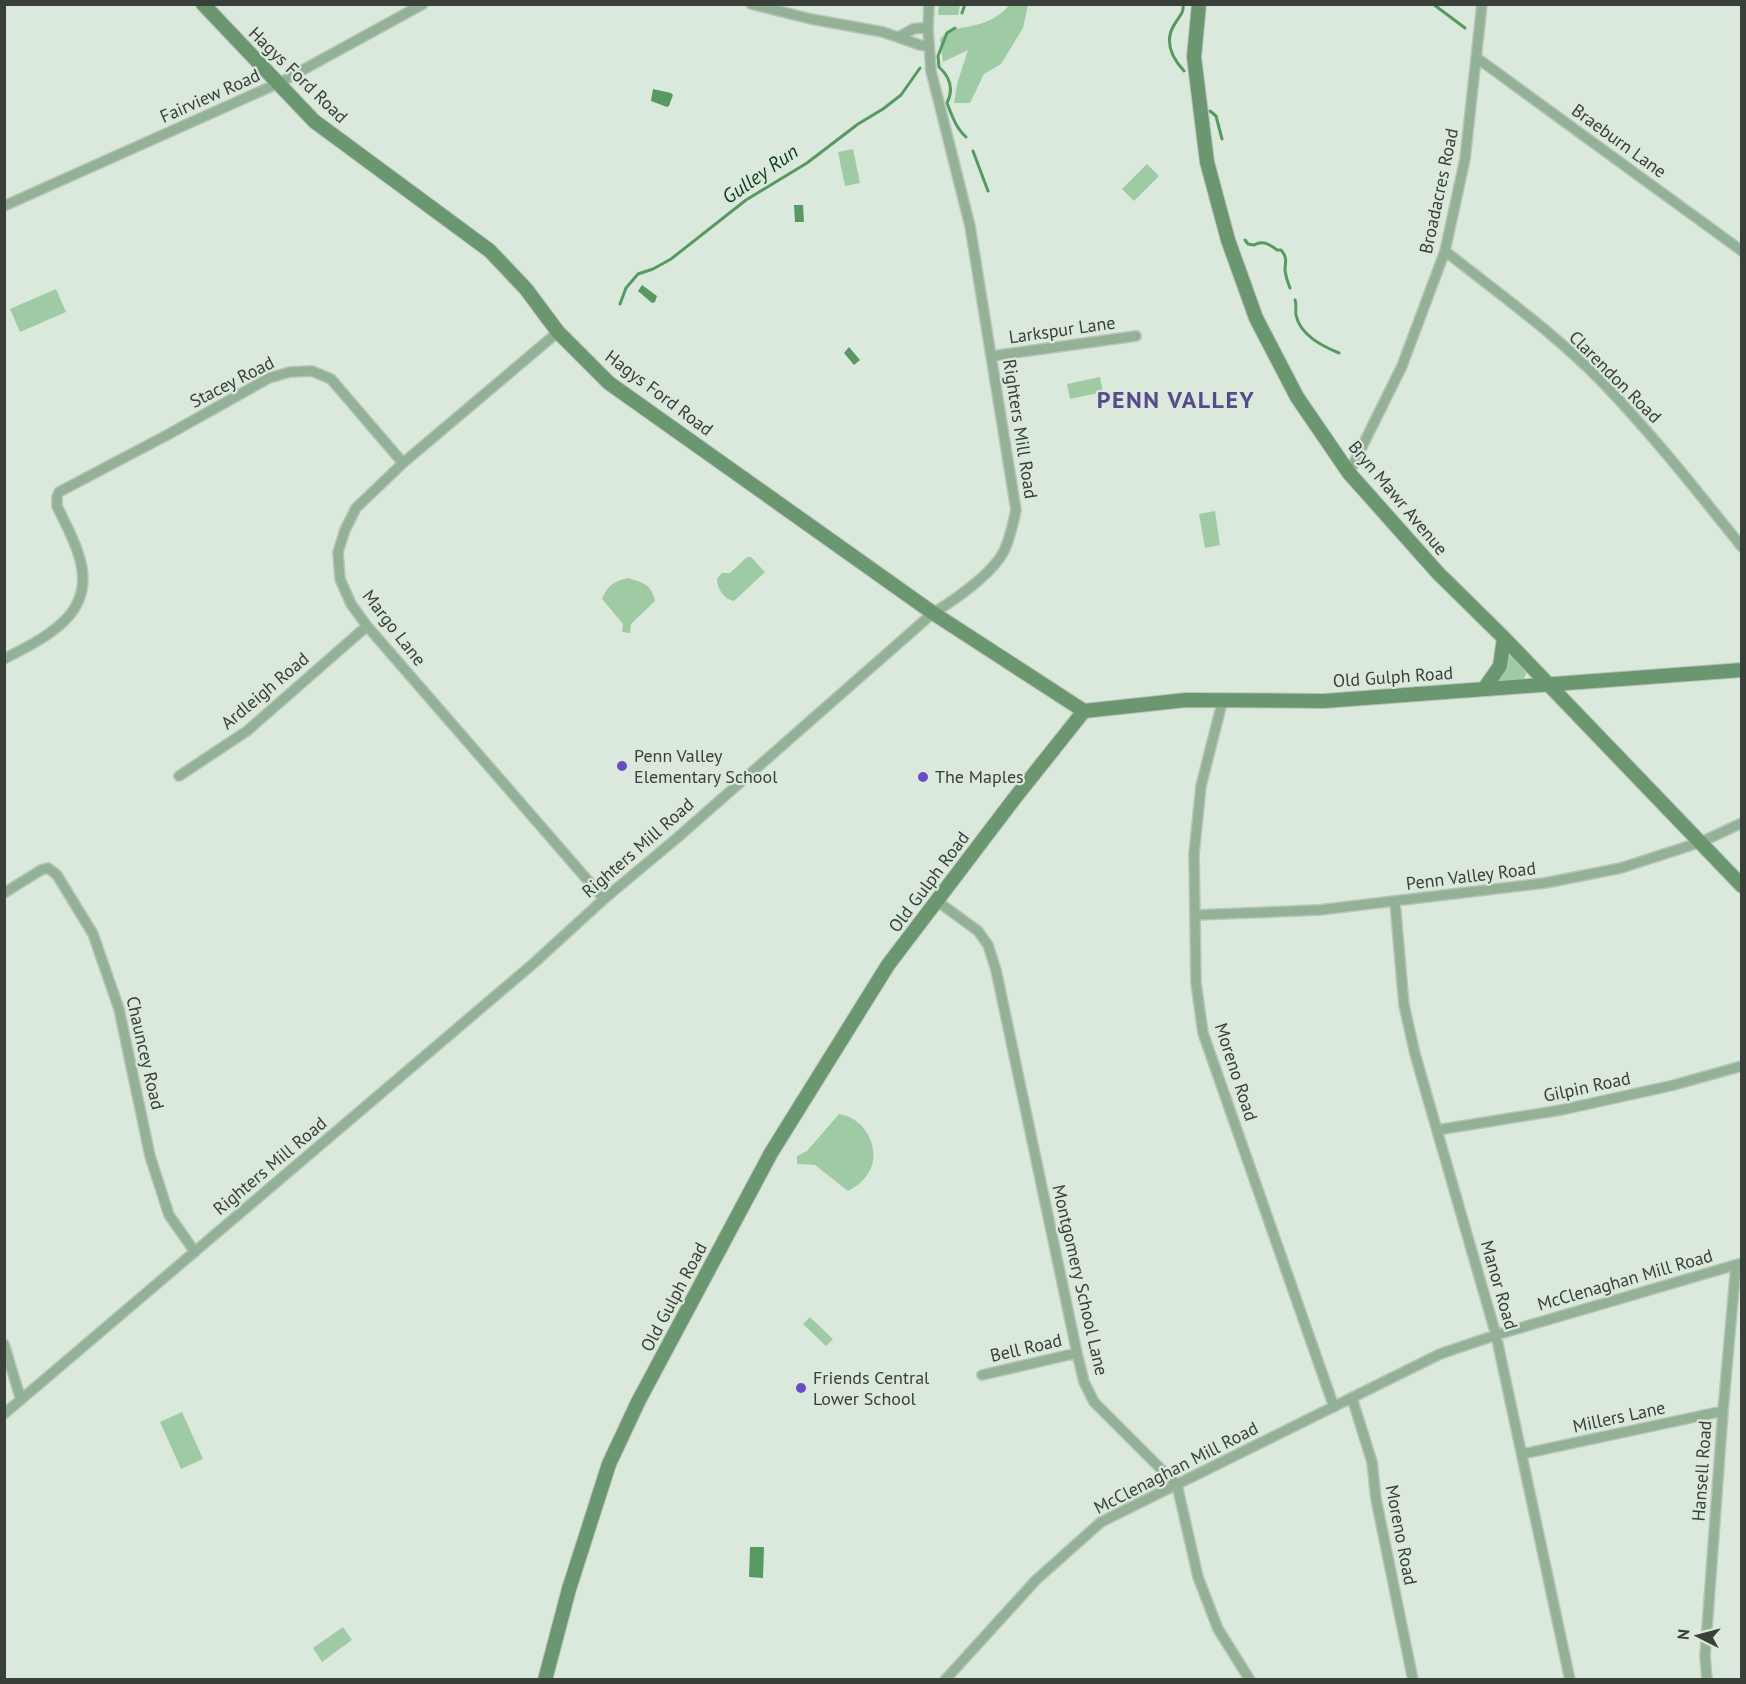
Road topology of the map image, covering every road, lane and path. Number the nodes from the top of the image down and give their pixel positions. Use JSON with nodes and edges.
{"nodes":[{"id":1,"x":203,"y":4,"type":"edge"},
{"id":2,"x":423,"y":4,"type":"edge"},
{"id":3,"x":751,"y":4,"type":"edge"},
{"id":4,"x":929,"y":4,"type":"edge"},
{"id":5,"x":1199,"y":4,"type":"edge"},
{"id":6,"x":1482,"y":4,"type":"edge"},
{"id":7,"x":928,"y":27,"type":"junction"},
{"id":8,"x":899,"y":37,"type":"junction"},
{"id":9,"x":929,"y":46,"type":"junction"},
{"id":10,"x":1477,"y":57,"type":"junction"},
{"id":11,"x":279,"y":83,"type":"junction"},
{"id":12,"x":4,"y":206,"type":"edge"},
{"id":13,"x":1445,"y":251,"type":"junction"},
{"id":14,"x":1742,"y":251,"type":"edge"},
{"id":15,"x":558,"y":332,"type":"junction"},
{"id":16,"x":1136,"y":336,"type":"dead end"},
{"id":17,"x":992,"y":356,"type":"junction"},
{"id":18,"x":403,"y":463,"type":"junction"},
{"id":19,"x":1349,"y":473,"type":"junction"},
{"id":20,"x":1742,"y":547,"type":"edge"},
{"id":21,"x":933,"y":613,"type":"junction"},
{"id":22,"x":367,"y":626,"type":"junction"},
{"id":23,"x":1504,"y":638,"type":"junction"},
{"id":24,"x":4,"y":659,"type":"edge"},
{"id":25,"x":1742,"y":670,"type":"edge"},
{"id":26,"x":1547,"y":684,"type":"junction"},
{"id":27,"x":1484,"y":689,"type":"junction"},
{"id":28,"x":1223,"y":699,"type":"junction"},
{"id":29,"x":1084,"y":711,"type":"junction"},
{"id":30,"x":179,"y":776,"type":"dead end"},
{"id":31,"x":1742,"y":823,"type":"edge"},
{"id":32,"x":1701,"y":842,"type":"junction"},
{"id":33,"x":1742,"y":886,"type":"edge"},
{"id":34,"x":4,"y":893,"type":"edge"},
{"id":35,"x":604,"y":899,"type":"junction"},
{"id":36,"x":938,"y":901,"type":"junction"},
{"id":37,"x":1395,"y":902,"type":"junction"},
{"id":38,"x":1195,"y":915,"type":"junction"},
{"id":39,"x":1742,"y":1066,"type":"edge"},
{"id":40,"x":1437,"y":1130,"type":"junction"},
{"id":41,"x":195,"y":1252,"type":"junction"},
{"id":42,"x":1739,"y":1264,"type":"edge"},
{"id":43,"x":1496,"y":1335,"type":"junction"},
{"id":44,"x":4,"y":1344,"type":"edge"},
{"id":45,"x":1077,"y":1353,"type":"junction"},
{"id":46,"x":982,"y":1375,"type":"dead end"},
{"id":47,"x":1353,"y":1398,"type":"junction"},
{"id":48,"x":21,"y":1400,"type":"junction"},
{"id":49,"x":1334,"y":1407,"type":"junction"},
{"id":50,"x":1723,"y":1411,"type":"junction"},
{"id":51,"x":4,"y":1414,"type":"edge"},
{"id":52,"x":1522,"y":1454,"type":"junction"},
{"id":53,"x":1177,"y":1485,"type":"junction"},
{"id":54,"x":545,"y":1680,"type":"edge"},
{"id":55,"x":945,"y":1680,"type":"edge"},
{"id":56,"x":1250,"y":1680,"type":"edge"},
{"id":57,"x":1413,"y":1680,"type":"edge"},
{"id":58,"x":1570,"y":1680,"type":"edge"},
{"id":59,"x":1707,"y":1680,"type":"edge"}],
"edges":[{"from":1,"to":11,"type":"street","name":"Hagys Ford Road"},
{"from":2,"to":11,"type":"street","name":"Fairview Road"},
{"from":3,"to":8,"type":"street"},
{"from":4,"to":7,"type":"street","name":"Righters Mill Road"},
{"from":5,"to":19,"type":"street","name":"Bryn Mawr Avenue"},
{"from":6,"to":10,"type":"street","name":"Broadacres Road"},
{"from":7,"to":8,"type":"street"},
{"from":7,"to":9,"type":"street","name":"Righters Mill Road"},
{"from":8,"to":9,"type":"street"},
{"from":9,"to":17,"type":"street","name":"Righters Mill Road"},
{"from":10,"to":13,"type":"street","name":"Broadacres Road"},
{"from":10,"to":14,"type":"street","name":"Braeburn Lane"},
{"from":11,"to":12,"type":"street","name":"Fairview Road"},
{"from":11,"to":15,"type":"street","name":"Hagys Ford Road"},
{"from":13,"to":19,"type":"street","name":"Broadacres Road"},
{"from":13,"to":20,"type":"street","name":"Clarendon Road"},
{"from":15,"to":18,"type":"street","name":"Margo Lane"},
{"from":15,"to":21,"type":"street","name":"Hagys Ford Road"},
{"from":16,"to":17,"type":"street","name":"Larkspur Lane"},
{"from":17,"to":21,"type":"street","name":"Righters Mill Road"},
{"from":18,"to":22,"type":"street","name":"Margo Lane"},
{"from":18,"to":24,"type":"street","name":"Stacey Road"},
{"from":19,"to":23,"type":"street","name":"Bryn Mawr Avenue"},
{"from":21,"to":29,"type":"street","name":"Hagys Ford Road"},
{"from":21,"to":35,"type":"street","name":"Righters Mill Road"},
{"from":22,"to":30,"type":"street","name":"Ardleigh Road"},
{"from":22,"to":35,"type":"street","name":"Margo Lane"},
{"from":23,"to":26,"type":"street","name":"Bryn Mawr Avenue"},
{"from":23,"to":27,"type":"street"},
{"from":25,"to":26,"type":"street","name":"Old Gulph Road"},
{"from":26,"to":27,"type":"street","name":"Old Gulph Road"},
{"from":26,"to":32,"type":"street","name":"Bryn Mawr Avenue"},
{"from":27,"to":28,"type":"street","name":"Old Gulph Road"},
{"from":28,"to":29,"type":"street","name":"Old Gulph Road"},
{"from":28,"to":38,"type":"street","name":"Moreno Road"},
{"from":29,"to":36,"type":"street","name":"Old Gulph Road"},
{"from":31,"to":32,"type":"street","name":"Penn Valley Road"},
{"from":32,"to":33,"type":"street","name":"Bryn Mawr Avenue"},
{"from":32,"to":37,"type":"street","name":"Penn Valley Road"},
{"from":34,"to":41,"type":"street","name":"Chauncey Road"},
{"from":35,"to":41,"type":"street","name":"Righters Mill Road"},
{"from":36,"to":45,"type":"street","name":"Montgomery School Lane"},
{"from":36,"to":54,"type":"street","name":"Old Gulph Road"},
{"from":37,"to":38,"type":"street","name":"Penn Valley Road"},
{"from":37,"to":40,"type":"street","name":"Manor Road"},
{"from":38,"to":49,"type":"street","name":"Moreno Road"},
{"from":39,"to":40,"type":"street","name":"Gilpin Road"},
{"from":40,"to":43,"type":"street","name":"Manor Road"},
{"from":41,"to":48,"type":"street","name":"Righters Mill Road"},
{"from":42,"to":43,"type":"street","name":"McClenaghan Mill Road"},
{"from":42,"to":50,"type":"street","name":"Hansell Road"},
{"from":43,"to":47,"type":"street","name":"McClenaghan Mill Road"},
{"from":43,"to":52,"type":"street","name":"Manor Road"},
{"from":44,"to":48,"type":"street"},
{"from":45,"to":46,"type":"street","name":"Bell Road"},
{"from":45,"to":53,"type":"street","name":"Montgomery School Lane"},
{"from":47,"to":49,"type":"street","name":"McClenaghan Mill Road"},
{"from":47,"to":57,"type":"street","name":"Moreno Road"},
{"from":48,"to":51,"type":"street","name":"Righters Mill Road"},
{"from":49,"to":53,"type":"street","name":"McClenaghan Mill Road"},
{"from":50,"to":52,"type":"street","name":"Millers Lane"},
{"from":50,"to":59,"type":"street","name":"Hansell Road"},
{"from":52,"to":58,"type":"street","name":"Manor Road"},
{"from":53,"to":55,"type":"street","name":"McClenaghan Mill Road"},
{"from":53,"to":56,"type":"street"}]}
